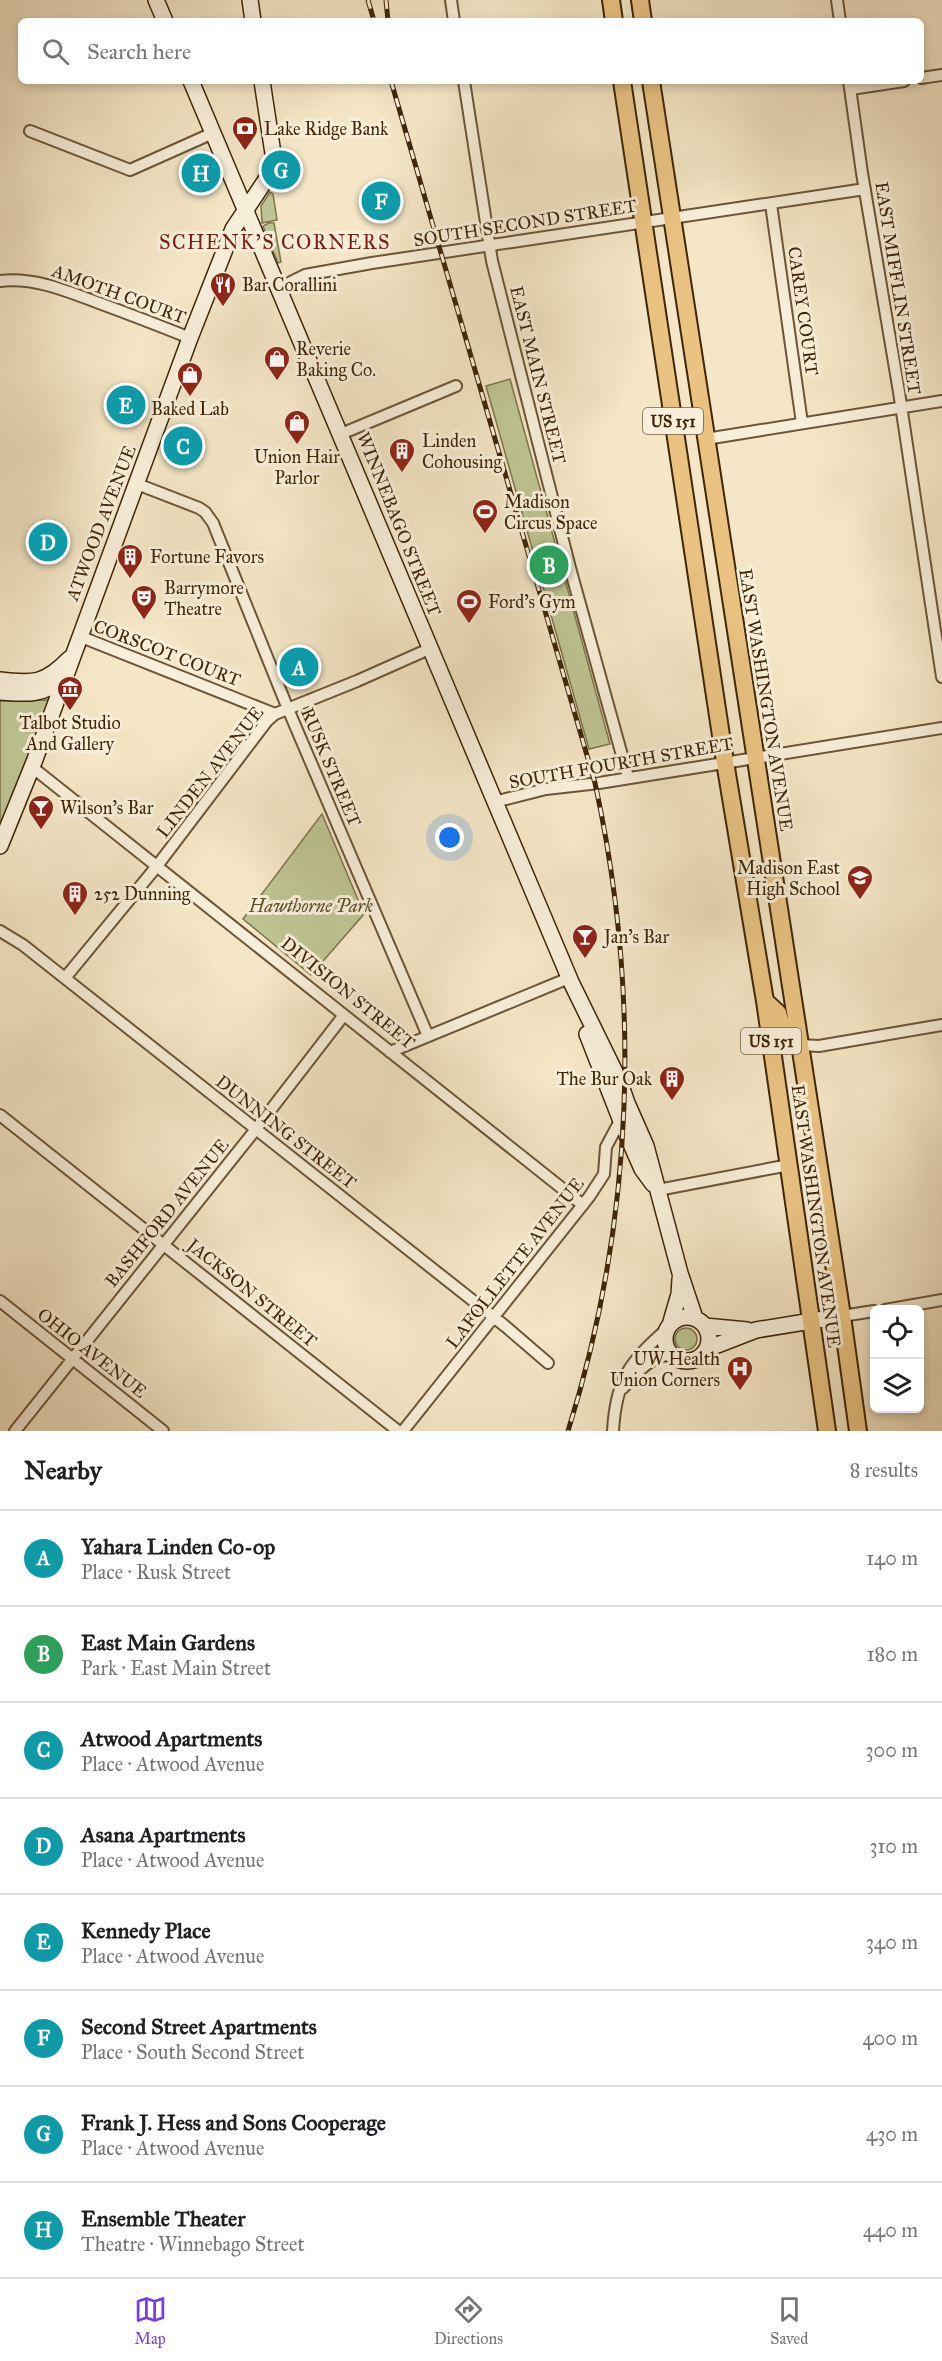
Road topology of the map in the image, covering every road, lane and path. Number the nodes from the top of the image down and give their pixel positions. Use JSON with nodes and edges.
{"nodes":[{"id":1,"x":156,"y":0,"type":"edge"},
{"id":2,"x":250,"y":0,"type":"edge"},
{"id":3,"x":451,"y":0,"type":"edge"},
{"id":4,"x":610,"y":0,"type":"edge"},
{"id":5,"x":640,"y":0,"type":"edge"},
{"id":6,"x":837,"y":0,"type":"edge"},
{"id":7,"x":164,"y":18,"type":"edge"},
{"id":8,"x":253,"y":18,"type":"edge"},
{"id":9,"x":454,"y":18,"type":"edge"},
{"id":10,"x":613,"y":18,"type":"edge"},
{"id":11,"x":643,"y":18,"type":"edge"},
{"id":12,"x":840,"y":18,"type":"edge"},
{"id":13,"x":942,"y":75,"type":"edge"},
{"id":14,"x":924,"y":78,"type":"edge"},
{"id":15,"x":192,"y":84,"type":"edge"},
{"id":16,"x":262,"y":84,"type":"edge"},
{"id":17,"x":464,"y":84,"type":"edge"},
{"id":18,"x":622,"y":84,"type":"edge"},
{"id":19,"x":651,"y":84,"type":"edge"},
{"id":20,"x":850,"y":85,"type":"edge"},
{"id":21,"x":30,"y":131,"type":"dead end"},
{"id":22,"x":213,"y":133,"type":"junction"},
{"id":23,"x":865,"y":189,"type":"junction"},
{"id":24,"x":771,"y":204,"type":"junction"},
{"id":25,"x":246,"y":209,"type":"junction"},
{"id":26,"x":673,"y":217,"type":"junction"},
{"id":27,"x":643,"y":222,"type":"junction"},
{"id":28,"x":489,"y":246,"type":"junction"},
{"id":29,"x":0,"y":281,"type":"edge"},
{"id":30,"x":279,"y":288,"type":"junction"},
{"id":31,"x":190,"y":338,"type":"junction"},
{"id":32,"x":456,"y":386,"type":"dead end"},
{"id":33,"x":942,"y":400,"type":"edge"},
{"id":34,"x":901,"y":407,"type":"junction"},
{"id":35,"x":802,"y":423,"type":"junction"},
{"id":36,"x":341,"y":434,"type":"junction"},
{"id":37,"x":706,"y":439,"type":"junction"},
{"id":38,"x":137,"y":484,"type":"junction"},
{"id":39,"x":79,"y":636,"type":"junction"},
{"id":40,"x":429,"y":649,"type":"junction"},
{"id":41,"x":69,"y":663,"type":"junction"},
{"id":42,"x":942,"y":677,"type":"edge"},
{"id":43,"x":0,"y":680,"type":"edge"},
{"id":44,"x":0,"y":692,"type":"edge"},
{"id":45,"x":288,"y":709,"type":"junction"},
{"id":46,"x":275,"y":714,"type":"junction"},
{"id":47,"x":942,"y":728,"type":"edge"},
{"id":48,"x":754,"y":757,"type":"junction"},
{"id":49,"x":725,"y":762,"type":"junction"},
{"id":50,"x":33,"y":767,"type":"junction"},
{"id":51,"x":628,"y":777,"type":"junction"},
{"id":52,"x":494,"y":802,"type":"junction"},
{"id":53,"x":0,"y":846,"type":"edge"},
{"id":54,"x":157,"y":866,"type":"junction"},
{"id":55,"x":0,"y":931,"type":"edge"},
{"id":56,"x":65,"y":978,"type":"junction"},
{"id":57,"x":570,"y":980,"type":"junction"},
{"id":58,"x":765,"y":1001,"type":"junction"},
{"id":59,"x":344,"y":1015,"type":"junction"},
{"id":60,"x":942,"y":1025,"type":"edge"},
{"id":61,"x":428,"y":1036,"type":"junction"},
{"id":62,"x":800,"y":1045,"type":"junction"},
{"id":63,"x":390,"y":1052,"type":"junction"},
{"id":64,"x":627,"y":1103,"type":"junction"},
{"id":65,"x":0,"y":1115,"type":"edge"},
{"id":66,"x":621,"y":1120,"type":"junction"},
{"id":67,"x":256,"y":1129,"type":"junction"},
{"id":68,"x":789,"y":1165,"type":"junction"},
{"id":69,"x":658,"y":1190,"type":"junction"},
{"id":70,"x":583,"y":1205,"type":"junction"},
{"id":71,"x":164,"y":1243,"type":"junction"},
{"id":72,"x":680,"y":1273,"type":"junction"},
{"id":73,"x":942,"y":1300,"type":"edge"},
{"id":74,"x":0,"y":1301,"type":"edge"},
{"id":75,"x":914,"y":1305,"type":"edge"},
{"id":76,"x":870,"y":1312,"type":"edge"},
{"id":77,"x":842,"y":1316,"type":"junction"},
{"id":78,"x":494,"y":1317,"type":"junction"},
{"id":79,"x":811,"y":1320,"type":"junction"},
{"id":80,"x":700,"y":1322,"type":"junction"},
{"id":81,"x":669,"y":1327,"type":"junction"},
{"id":82,"x":756,"y":1330,"type":"junction"},
{"id":83,"x":707,"y":1349,"type":"junction"},
{"id":84,"x":671,"y":1355,"type":"junction"},
{"id":85,"x":72,"y":1359,"type":"junction"},
{"id":86,"x":548,"y":1363,"type":"dead end"},
{"id":87,"x":621,"y":1390,"type":"junction"},
{"id":88,"x":15,"y":1431,"type":"edge"},
{"id":89,"x":163,"y":1431,"type":"edge"},
{"id":90,"x":398,"y":1431,"type":"edge"},
{"id":91,"x":404,"y":1431,"type":"edge"},
{"id":92,"x":613,"y":1431,"type":"edge"},
{"id":93,"x":827,"y":1431,"type":"edge"},
{"id":94,"x":858,"y":1431,"type":"edge"}],
"edges":[{"from":1,"to":7,"type":"street"},
{"from":2,"to":8,"type":"street"},
{"from":3,"to":9,"type":"street"},
{"from":4,"to":10,"type":"main road"},
{"from":5,"to":11,"type":"main road"},
{"from":6,"to":12,"type":"street"},
{"from":13,"to":14,"type":"street"},
{"from":15,"to":22,"type":"street","name":"WINNEBAGO STREET"},
{"from":16,"to":25,"type":"street","name":"ATWOOD AVENUE"},
{"from":17,"to":28,"type":"street","name":"EAST MAIN STREET"},
{"from":18,"to":27,"type":"main road","name":"EAST WASHINGTON AVENUE","number":"US 151"},
{"from":19,"to":26,"type":"main road","name":"EAST WASHINGTON AVENUE","number":"US 151"},
{"from":20,"to":23,"type":"street","name":"EAST MIFFLIN STREET"},
{"from":21,"to":22,"type":"street"},
{"from":22,"to":25,"type":"street","name":"WINNEBAGO STREET"},
{"from":23,"to":24,"type":"street","name":"SOUTH SECOND STREET"},
{"from":23,"to":34,"type":"street","name":"EAST MIFFLIN STREET"},
{"from":24,"to":26,"type":"street","name":"SOUTH SECOND STREET"},
{"from":24,"to":35,"type":"street","name":"CAREY COURT"},
{"from":25,"to":30,"type":"street","name":"WINNEBAGO STREET"},
{"from":25,"to":31,"type":"street","name":"ATWOOD AVENUE"},
{"from":26,"to":27,"type":"street","name":"SOUTH SECOND STREET"},
{"from":26,"to":37,"type":"main road","name":"EAST WASHINGTON AVENUE","number":"US 151"},
{"from":27,"to":28,"type":"street","name":"SOUTH SECOND STREET"},
{"from":27,"to":49,"type":"main road","name":"EAST WASHINGTON AVENUE","number":"US 151"},
{"from":28,"to":30,"type":"street","name":"SOUTH SECOND STREET"},
{"from":28,"to":51,"type":"street","name":"EAST MAIN STREET"},
{"from":29,"to":31,"type":"street","name":"AMOTH COURT"},
{"from":30,"to":36,"type":"street","name":"WINNEBAGO STREET"},
{"from":31,"to":38,"type":"street","name":"ATWOOD AVENUE"},
{"from":32,"to":36,"type":"street"},
{"from":33,"to":34,"type":"street"},
{"from":34,"to":35,"type":"street"},
{"from":34,"to":42,"type":"street","name":"EAST MIFFLIN STREET"},
{"from":35,"to":37,"type":"street"},
{"from":36,"to":40,"type":"street","name":"WINNEBAGO STREET"},
{"from":37,"to":48,"type":"main road","name":"EAST WASHINGTON AVENUE","number":"US 151"},
{"from":38,"to":39,"type":"street","name":"ATWOOD AVENUE"},
{"from":38,"to":45,"type":"street","name":"RUSK STREET"},
{"from":39,"to":41,"type":"street","name":"ATWOOD AVENUE"},
{"from":39,"to":46,"type":"street","name":"CORSCOT COURT"},
{"from":40,"to":45,"type":"street","name":"LINDEN AVENUE"},
{"from":40,"to":52,"type":"street","name":"WINNEBAGO STREET"},
{"from":41,"to":43,"type":"street"},
{"from":41,"to":44,"type":"street"},
{"from":41,"to":50,"type":"street","name":"ATWOOD AVENUE"},
{"from":45,"to":46,"type":"street","name":"LINDEN AVENUE"},
{"from":45,"to":61,"type":"street","name":"RUSK STREET"},
{"from":46,"to":54,"type":"street","name":"LINDEN AVENUE"},
{"from":47,"to":48,"type":"street","name":"SOUTH FOURTH STREET"},
{"from":48,"to":49,"type":"street","name":"SOUTH FOURTH STREET"},
{"from":48,"to":62,"type":"main road","name":"EAST WASHINGTON AVENUE","number":"US 151"},
{"from":49,"to":51,"type":"street","name":"SOUTH FOURTH STREET"},
{"from":49,"to":58,"type":"main road","name":"EAST WASHINGTON AVENUE","number":"US 151"},
{"from":50,"to":53,"type":"street","name":"ATWOOD AVENUE"},
{"from":50,"to":54,"type":"street","name":"DIVISION STREET"},
{"from":51,"to":52,"type":"street","name":"SOUTH FOURTH STREET"},
{"from":52,"to":57,"type":"street","name":"WINNEBAGO STREET"},
{"from":54,"to":56,"type":"street","name":"LINDEN AVENUE"},
{"from":54,"to":59,"type":"street","name":"DIVISION STREET"},
{"from":55,"to":56,"type":"street","name":"DUNNING STREET"},
{"from":56,"to":67,"type":"street","name":"DUNNING STREET"},
{"from":57,"to":61,"type":"street"},
{"from":57,"to":64,"type":"street","name":"WINNEBAGO STREET"},
{"from":57,"to":66,"type":"street","name":"WINNEBAGO STREET"},
{"from":58,"to":62,"type":"main road"},
{"from":58,"to":68,"type":"main road","name":"EAST WASHINGTON AVENUE","number":"US 151"},
{"from":59,"to":63,"type":"street","name":"DIVISION STREET"},
{"from":59,"to":67,"type":"street","name":"BASHFORD AVENUE"},
{"from":60,"to":62,"type":"street"},
{"from":61,"to":63,"type":"street"},
{"from":62,"to":77,"type":"main road","name":"EAST WASHINGTON AVENUE","number":"US 151"},
{"from":63,"to":70,"type":"street","name":"DIVISION STREET"},
{"from":64,"to":66,"type":"street","name":"LAFOLLETTE AVENUE"},
{"from":64,"to":69,"type":"street","name":"WINNEBAGO STREET"},
{"from":65,"to":71,"type":"street","name":"JACKSON STREET"},
{"from":66,"to":69,"type":"street","name":"WINNEBAGO STREET"},
{"from":66,"to":70,"type":"street","name":"LAFOLLETTE AVENUE"},
{"from":67,"to":71,"type":"street","name":"BASHFORD AVENUE"},
{"from":67,"to":78,"type":"street","name":"DUNNING STREET"},
{"from":68,"to":69,"type":"street"},
{"from":68,"to":79,"type":"main road","name":"EAST WASHINGTON AVENUE","number":"US 151"},
{"from":69,"to":72,"type":"street","name":"WINNEBAGO STREET"},
{"from":70,"to":78,"type":"street","name":"LAFOLLETTE AVENUE"},
{"from":71,"to":85,"type":"street","name":"BASHFORD AVENUE"},
{"from":71,"to":90,"type":"street","name":"JACKSON STREET"},
{"from":72,"to":80,"type":"street","name":"WINNEBAGO STREET"},
{"from":72,"to":81,"type":"street","name":"WINNEBAGO STREET"},
{"from":73,"to":75,"type":"street"},
{"from":74,"to":85,"type":"street","name":"OHIO AVENUE"},
{"from":76,"to":77,"type":"street"},
{"from":77,"to":79,"type":"street"},
{"from":77,"to":94,"type":"main road","name":"EAST WASHINGTON AVENUE","number":"US 151"},
{"from":78,"to":86,"type":"street","name":"DUNNING STREET"},
{"from":78,"to":91,"type":"street","name":"LAFOLLETTE AVENUE"},
{"from":79,"to":82,"type":"street"},
{"from":79,"to":93,"type":"main road","name":"EAST WASHINGTON AVENUE","number":"US 151"},
{"from":80,"to":81,"type":"street"},
{"from":80,"to":82,"type":"street"},
{"from":80,"to":83,"type":"street"},
{"from":81,"to":84,"type":"street"},
{"from":81,"to":87,"type":"street"},
{"from":82,"to":83,"type":"street"},
{"from":83,"to":84,"type":"street"},
{"from":84,"to":87,"type":"street"},
{"from":85,"to":88,"type":"street","name":"BASHFORD AVENUE"},
{"from":85,"to":89,"type":"street","name":"OHIO AVENUE"},
{"from":87,"to":92,"type":"street"}]}
